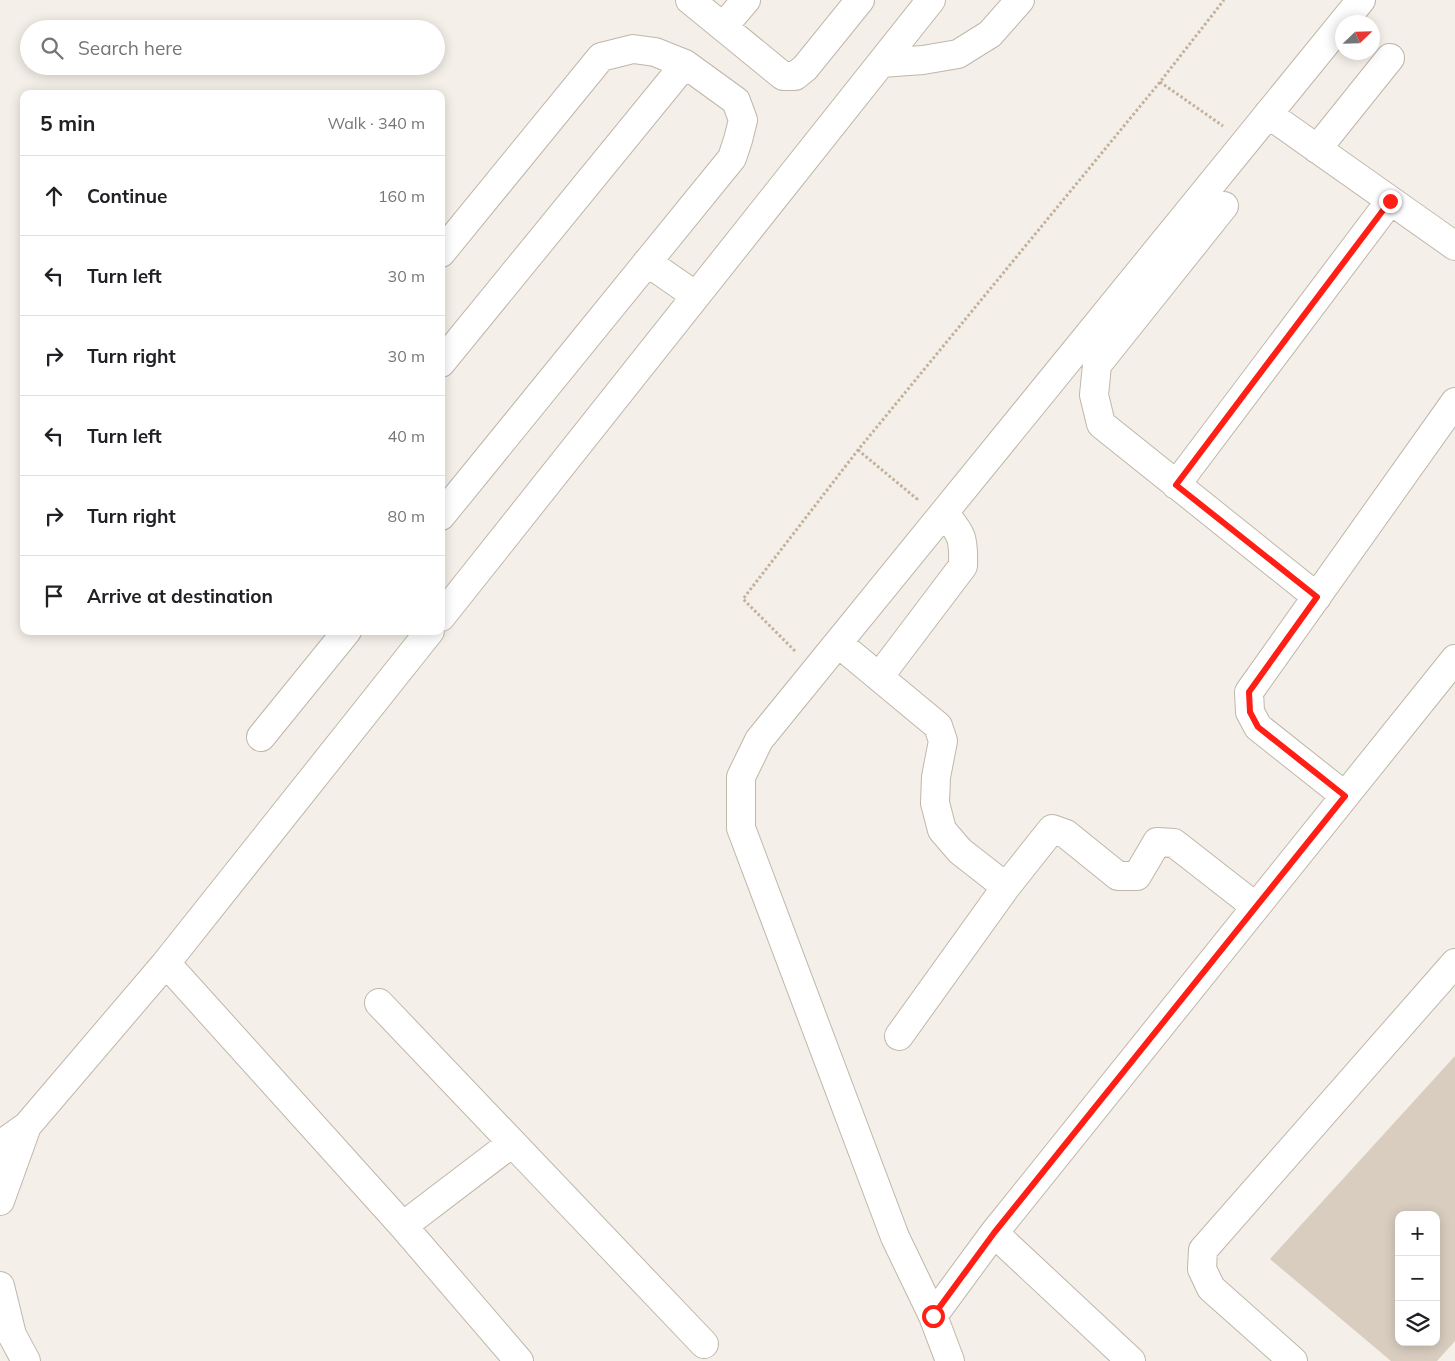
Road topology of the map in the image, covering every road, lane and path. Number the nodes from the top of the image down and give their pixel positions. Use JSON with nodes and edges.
{"nodes":[{"id":1,"x":690,"y":0,"type":"edge"},
{"id":2,"x":746,"y":0,"type":"edge"},
{"id":3,"x":860,"y":0,"type":"edge"},
{"id":4,"x":931,"y":0,"type":"edge"},
{"id":5,"x":1020,"y":0,"type":"edge"},
{"id":6,"x":1224,"y":0,"type":"edge"},
{"id":7,"x":1361,"y":0,"type":"edge"},
{"id":8,"x":723,"y":27,"type":"junction"},
{"id":9,"x":1390,"y":58,"type":"dead end"},
{"id":10,"x":881,"y":63,"type":"junction"},
{"id":11,"x":685,"y":64,"type":"junction"},
{"id":12,"x":1160,"y":82,"type":"junction"},
{"id":13,"x":1268,"y":114,"type":"junction"},
{"id":14,"x":1246,"y":141,"type":"junction"},
{"id":15,"x":1317,"y":149,"type":"junction"},
{"id":16,"x":1390,"y":201,"type":"junction"},
{"id":17,"x":1224,"y":206,"type":"dead end"},
{"id":18,"x":1455,"y":246,"type":"edge"},
{"id":19,"x":445,"y":249,"type":"edge"},
{"id":20,"x":647,"y":262,"type":"junction"},
{"id":21,"x":696,"y":296,"type":"junction"},
{"id":22,"x":445,"y":358,"type":"edge"},
{"id":23,"x":1455,"y":402,"type":"edge"},
{"id":24,"x":858,"y":450,"type":"junction"},
{"id":25,"x":1176,"y":485,"type":"junction"},
{"id":26,"x":913,"y":505,"type":"dead end"},
{"id":27,"x":445,"y":511,"type":"edge"},
{"id":28,"x":944,"y":513,"type":"junction"},
{"id":29,"x":1317,"y":597,"type":"junction"},
{"id":30,"x":445,"y":612,"type":"edge"},
{"id":31,"x":344,"y":635,"type":"edge"},
{"id":32,"x":427,"y":635,"type":"edge"},
{"id":33,"x":838,"y":643,"type":"junction"},
{"id":34,"x":798,"y":655,"type":"dead end"},
{"id":35,"x":1455,"y":660,"type":"edge"},
{"id":36,"x":879,"y":676,"type":"junction"},
{"id":37,"x":261,"y":737,"type":"dead end"},
{"id":38,"x":1345,"y":796,"type":"junction"},
{"id":39,"x":1006,"y":887,"type":"junction"},
{"id":40,"x":1256,"y":906,"type":"junction"},
{"id":41,"x":1455,"y":963,"type":"edge"},
{"id":42,"x":166,"y":964,"type":"junction"},
{"id":43,"x":379,"y":1003,"type":"dead end"},
{"id":44,"x":899,"y":1036,"type":"dead end"},
{"id":45,"x":27,"y":1126,"type":"junction"},
{"id":46,"x":512,"y":1142,"type":"junction"},
{"id":47,"x":0,"y":1145,"type":"edge"},
{"id":48,"x":0,"y":1201,"type":"edge"},
{"id":49,"x":402,"y":1226,"type":"junction"},
{"id":50,"x":994,"y":1233,"type":"junction"},
{"id":51,"x":0,"y":1286,"type":"edge"},
{"id":52,"x":933,"y":1316,"type":"junction"},
{"id":53,"x":704,"y":1344,"type":"dead end"},
{"id":54,"x":0,"y":1345,"type":"edge"},
{"id":55,"x":14,"y":1361,"type":"edge"},
{"id":56,"x":26,"y":1361,"type":"edge"},
{"id":57,"x":519,"y":1361,"type":"edge"},
{"id":58,"x":950,"y":1361,"type":"edge"},
{"id":59,"x":1131,"y":1361,"type":"edge"},
{"id":60,"x":1293,"y":1361,"type":"edge"}],
"edges":[{"from":1,"to":8,"type":"lane"},
{"from":2,"to":8,"type":"lane"},
{"from":3,"to":8,"type":"lane"},
{"from":4,"to":10,"type":"lane"},
{"from":5,"to":10,"type":"lane"},
{"from":6,"to":12,"type":"path"},
{"from":7,"to":13,"type":"lane"},
{"from":9,"to":15,"type":"lane"},
{"from":10,"to":21,"type":"lane"},
{"from":11,"to":19,"type":"lane"},
{"from":11,"to":20,"type":"lane"},
{"from":11,"to":22,"type":"lane"},
{"from":12,"to":14,"type":"path"},
{"from":12,"to":24,"type":"path"},
{"from":13,"to":14,"type":"lane"},
{"from":13,"to":15,"type":"lane"},
{"from":14,"to":28,"type":"lane"},
{"from":15,"to":16,"type":"lane"},
{"from":16,"to":18,"type":"lane"},
{"from":16,"to":25,"type":"lane"},
{"from":17,"to":25,"type":"lane"},
{"from":20,"to":21,"type":"lane"},
{"from":20,"to":27,"type":"lane"},
{"from":21,"to":30,"type":"lane"},
{"from":23,"to":29,"type":"lane"},
{"from":24,"to":26,"type":"path"},
{"from":24,"to":34,"type":"path"},
{"from":25,"to":29,"type":"lane"},
{"from":28,"to":33,"type":"lane"},
{"from":28,"to":36,"type":"lane"},
{"from":29,"to":38,"type":"lane"},
{"from":31,"to":37,"type":"lane"},
{"from":32,"to":42,"type":"lane"},
{"from":33,"to":36,"type":"lane"},
{"from":33,"to":52,"type":"lane"},
{"from":35,"to":38,"type":"lane"},
{"from":36,"to":39,"type":"lane"},
{"from":38,"to":40,"type":"lane"},
{"from":39,"to":40,"type":"lane"},
{"from":39,"to":44,"type":"lane"},
{"from":40,"to":50,"type":"lane"},
{"from":41,"to":60,"type":"lane"},
{"from":42,"to":45,"type":"lane"},
{"from":42,"to":49,"type":"lane"},
{"from":43,"to":46,"type":"lane"},
{"from":45,"to":47,"type":"lane"},
{"from":45,"to":48,"type":"lane"},
{"from":46,"to":49,"type":"lane"},
{"from":46,"to":53,"type":"lane"},
{"from":49,"to":57,"type":"lane"},
{"from":50,"to":52,"type":"lane"},
{"from":50,"to":59,"type":"lane"},
{"from":51,"to":56,"type":"lane"},
{"from":52,"to":58,"type":"lane"},
{"from":54,"to":55,"type":"lane"}]}
